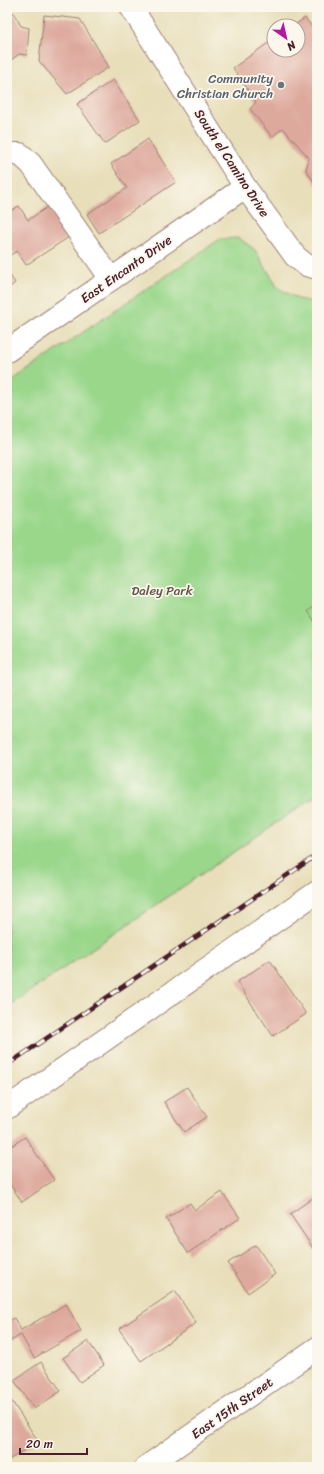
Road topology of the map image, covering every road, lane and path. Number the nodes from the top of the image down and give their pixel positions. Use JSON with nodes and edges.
{"nodes":[{"id":1,"x":131,"y":7,"type":"edge"},
{"id":2,"x":7,"y":154,"type":"edge"},
{"id":3,"x":245,"y":187,"type":"junction"},
{"id":4,"x":317,"y":268,"type":"edge"},
{"id":5,"x":111,"y":279,"type":"junction"},
{"id":6,"x":7,"y":351,"type":"edge"},
{"id":7,"x":317,"y":892,"type":"edge"},
{"id":8,"x":7,"y":1108,"type":"edge"},
{"id":9,"x":317,"y":1348,"type":"edge"},
{"id":10,"x":146,"y":1467,"type":"edge"}],
"edges":[{"from":1,"to":3,"type":"street","name":"South el Camino Drive"},
{"from":2,"to":5,"type":"street"},
{"from":3,"to":4,"type":"street","name":"South el Camino Drive"},
{"from":3,"to":5,"type":"street","name":"East Encanto Drive"},
{"from":5,"to":6,"type":"street","name":"East Encanto Drive"},
{"from":7,"to":8,"type":"street"},
{"from":9,"to":10,"type":"street","name":"East 15th Street"}]}
